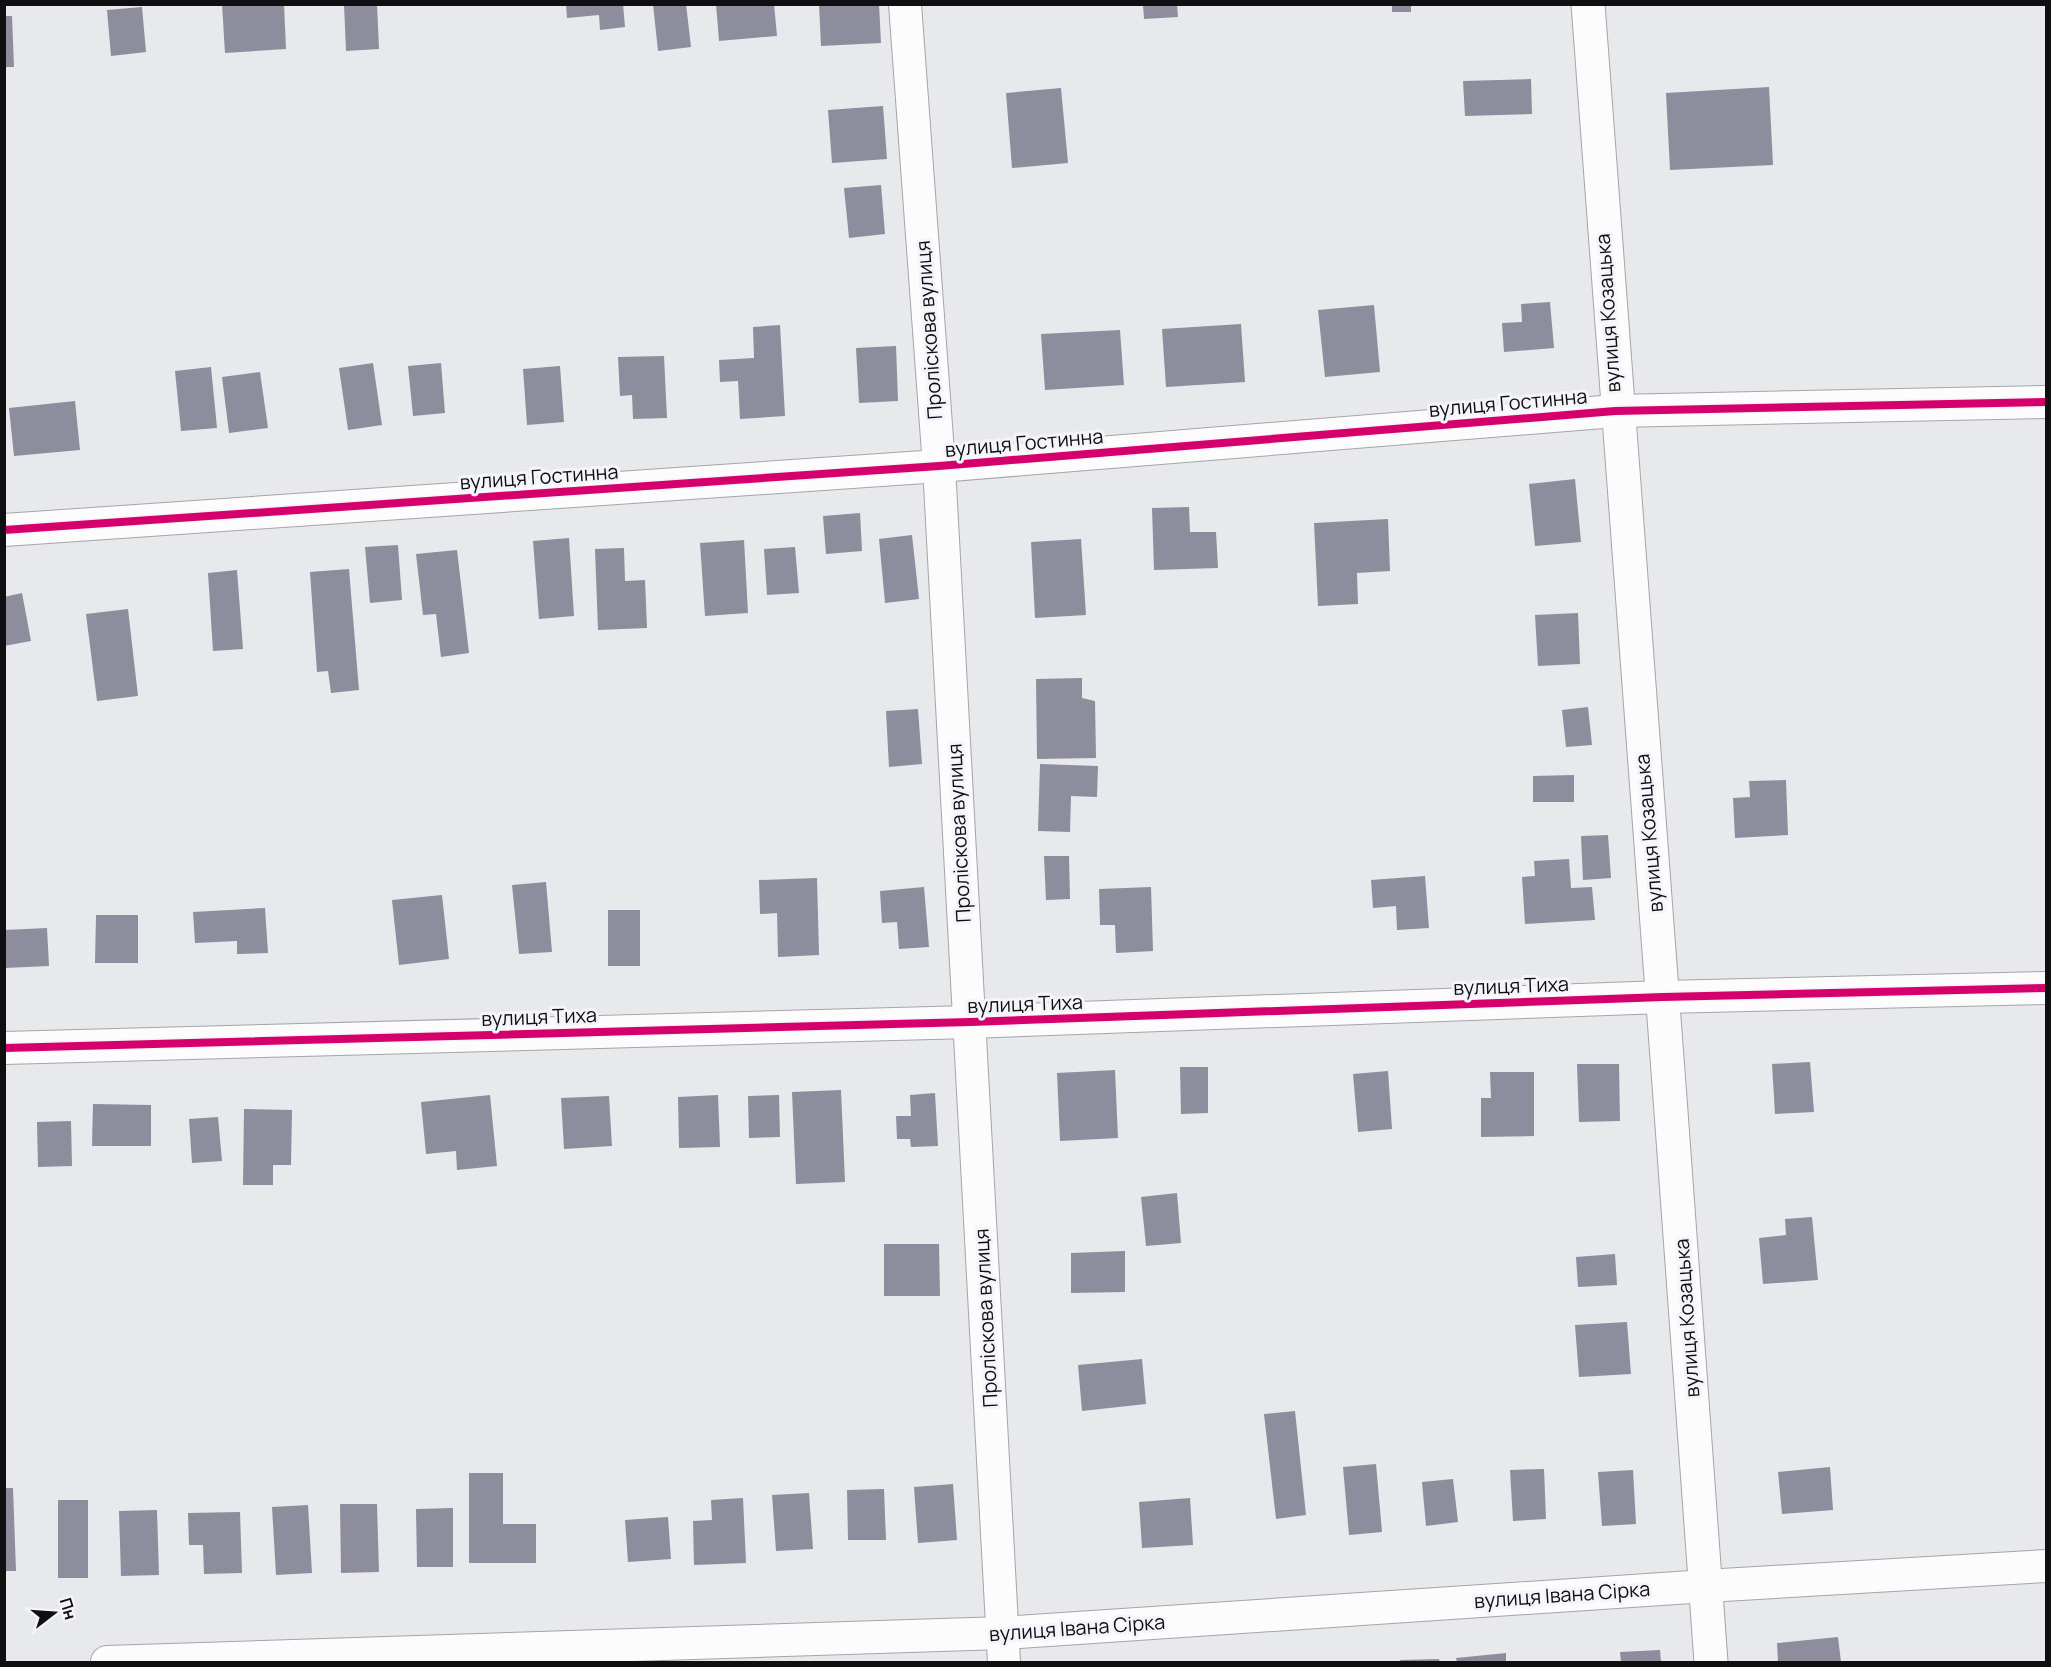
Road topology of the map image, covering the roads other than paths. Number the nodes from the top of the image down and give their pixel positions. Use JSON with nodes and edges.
{"nodes":[{"id":1,"x":905,"y":4,"type":"edge"},
{"id":2,"x":1588,"y":4,"type":"edge"},
{"id":3,"x":2046,"y":402,"type":"edge"},
{"id":4,"x":1615,"y":411,"type":"junction"},
{"id":5,"x":939,"y":466,"type":"junction"},
{"id":6,"x":4,"y":530,"type":"edge"},
{"id":7,"x":2046,"y":988,"type":"edge"},
{"id":8,"x":1663,"y":997,"type":"junction"},
{"id":9,"x":970,"y":1022,"type":"junction"},
{"id":10,"x":4,"y":1048,"type":"edge"},
{"id":11,"x":2046,"y":1566,"type":"edge"},
{"id":12,"x":1706,"y":1586,"type":"junction"},
{"id":13,"x":1004,"y":1648,"type":"edge"},
{"id":14,"x":107,"y":1662,"type":"edge"},
{"id":15,"x":1711,"y":1662,"type":"edge"}],
"edges":[{"from":1,"to":5,"type":"street","name":"Проліскова вулиця"},
{"from":2,"to":4,"type":"street","name":"вулиця Козацька"},
{"from":3,"to":4,"type":"street","name":"вулиця Гостинна"},
{"from":4,"to":5,"type":"street","name":"вулиця Гостинна"},
{"from":4,"to":8,"type":"street","name":"вулиця Козацька"},
{"from":5,"to":6,"type":"street","name":"вулиця Гостинна"},
{"from":5,"to":9,"type":"street","name":"Проліскова вулиця"},
{"from":7,"to":8,"type":"street","name":"вулиця Тиха"},
{"from":8,"to":9,"type":"street","name":"вулиця Тиха"},
{"from":8,"to":12,"type":"street","name":"вулиця Козацька"},
{"from":9,"to":10,"type":"street","name":"вулиця Тиха"},
{"from":9,"to":13,"type":"street","name":"Проліскова вулиця"},
{"from":11,"to":12,"type":"street","name":"вулиця Івана Сірка"},
{"from":12,"to":13,"type":"street","name":"вулиця Івана Сірка"},
{"from":12,"to":15,"type":"street","name":"вулиця Козацька"},
{"from":13,"to":14,"type":"street","name":"вулиця Івана Сірка"}]}
